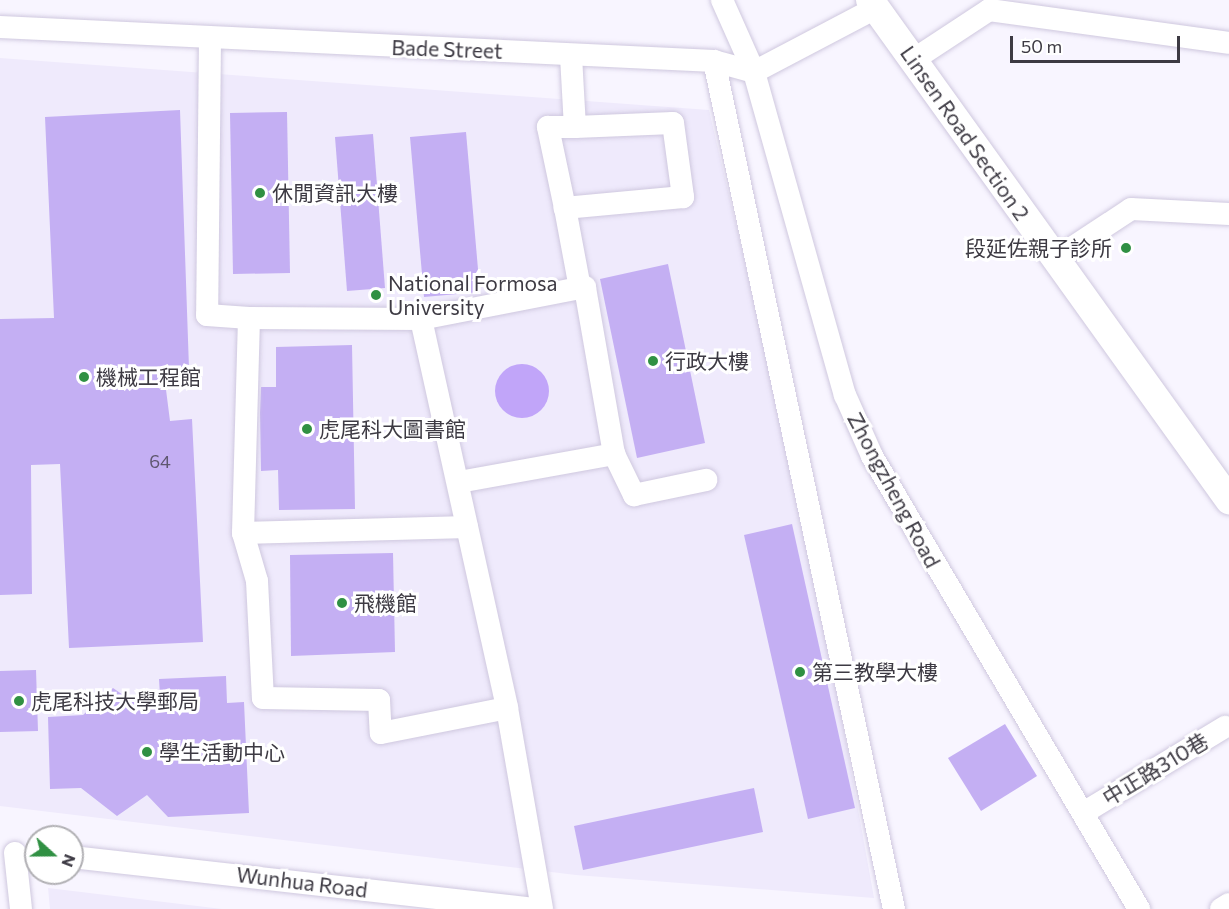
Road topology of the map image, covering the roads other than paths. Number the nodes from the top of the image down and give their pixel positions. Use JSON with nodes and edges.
{"nodes":[{"id":1,"x":722,"y":0,"type":"edge"},
{"id":2,"x":873,"y":4,"type":"edge"},
{"id":3,"x":0,"y":27,"type":"edge"},
{"id":4,"x":210,"y":40,"type":"junction"},
{"id":5,"x":1229,"y":43,"type":"edge"},
{"id":6,"x":571,"y":56,"type":"junction"},
{"id":7,"x":913,"y":60,"type":"junction"},
{"id":8,"x":714,"y":62,"type":"junction"},
{"id":9,"x":754,"y":72,"type":"junction"},
{"id":10,"x":574,"y":127,"type":"junction"},
{"id":11,"x":566,"y":208,"type":"junction"},
{"id":12,"x":1229,"y":214,"type":"edge"},
{"id":13,"x":1055,"y":259,"type":"junction"},
{"id":14,"x":580,"y":288,"type":"junction"},
{"id":15,"x":249,"y":318,"type":"junction"},
{"id":16,"x":422,"y":319,"type":"junction"},
{"id":17,"x":614,"y":454,"type":"junction"},
{"id":18,"x":706,"y":480,"type":"dead end"},
{"id":19,"x":459,"y":482,"type":"junction"},
{"id":20,"x":1227,"y":493,"type":"edge"},
{"id":21,"x":467,"y":527,"type":"junction"},
{"id":22,"x":243,"y":533,"type":"junction"},
{"id":23,"x":507,"y":708,"type":"junction"},
{"id":24,"x":1225,"y":727,"type":"dead end"},
{"id":25,"x":1085,"y":812,"type":"junction"},
{"id":26,"x":17,"y":853,"type":"edge"},
{"id":27,"x":84,"y":858,"type":"edge"},
{"id":28,"x":1229,"y":904,"type":"edge"},
{"id":29,"x":21,"y":909,"type":"edge"},
{"id":30,"x":532,"y":909,"type":"edge"},
{"id":31,"x":542,"y":909,"type":"edge"},
{"id":32,"x":894,"y":909,"type":"edge"},
{"id":33,"x":1139,"y":909,"type":"edge"},
{"id":34,"x":1221,"y":909,"type":"edge"}],
"edges":[{"from":1,"to":9,"type":"street","name":"Zhongzheng Road"},
{"from":2,"to":7,"type":"main road","name":"Linsen Road Section 2"},
{"from":2,"to":9,"type":"street"},
{"from":3,"to":4,"type":"street","name":"Bade Street"},
{"from":4,"to":6,"type":"street","name":"Bade Street"},
{"from":4,"to":15,"type":"street"},
{"from":5,"to":7,"type":"street"},
{"from":6,"to":8,"type":"street","name":"Bade Street"},
{"from":6,"to":10,"type":"street"},
{"from":7,"to":13,"type":"main road","name":"Linsen Road Section 2"},
{"from":8,"to":9,"type":"street","name":"Bade Street"},
{"from":8,"to":32,"type":"street"},
{"from":9,"to":25,"type":"street","name":"Zhongzheng Road"},
{"from":10,"to":11,"type":"street"},
{"from":10,"to":11,"type":"street"},
{"from":11,"to":14,"type":"street"},
{"from":12,"to":13,"type":"street"},
{"from":13,"to":20,"type":"main road","name":"Linsen Road Section 2"},
{"from":14,"to":16,"type":"street"},
{"from":14,"to":17,"type":"street"},
{"from":15,"to":16,"type":"street"},
{"from":15,"to":22,"type":"street"},
{"from":16,"to":19,"type":"street"},
{"from":17,"to":18,"type":"street"},
{"from":17,"to":19,"type":"street"},
{"from":19,"to":21,"type":"street"},
{"from":21,"to":22,"type":"street"},
{"from":21,"to":23,"type":"street"},
{"from":22,"to":23,"type":"street"},
{"from":23,"to":31,"type":"street"},
{"from":24,"to":25,"type":"street","name":"中正路310巷"},
{"from":25,"to":33,"type":"street","name":"Zhongzheng Road"},
{"from":26,"to":29,"type":"street"},
{"from":27,"to":30,"type":"street","name":"Wunhua Road"},
{"from":28,"to":34,"type":"street"}]}
